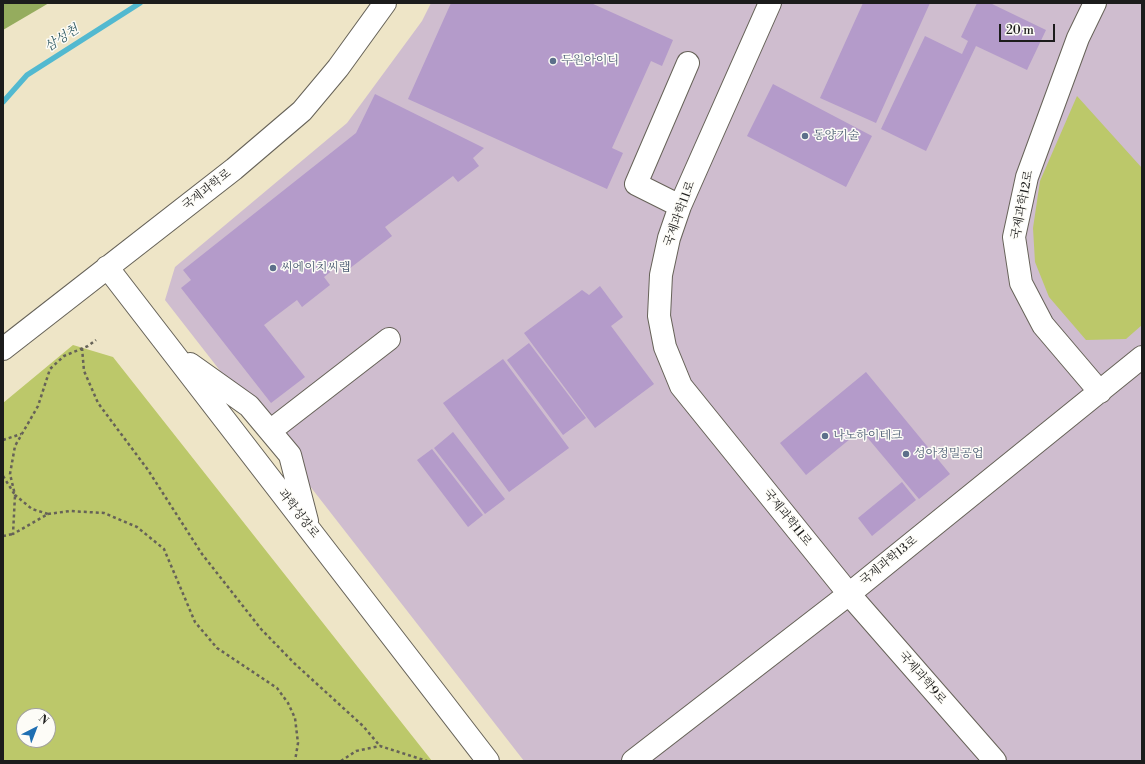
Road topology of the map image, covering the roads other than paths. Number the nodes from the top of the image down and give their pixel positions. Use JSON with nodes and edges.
{"nodes":[{"id":1,"x":385,"y":3,"type":"edge"},
{"id":2,"x":770,"y":3,"type":"edge"},
{"id":3,"x":1096,"y":3,"type":"edge"},
{"id":4,"x":688,"y":63,"type":"dead end"},
{"id":5,"x":680,"y":206,"type":"junction"},
{"id":6,"x":107,"y":267,"type":"junction"},
{"id":7,"x":389,"y":339,"type":"dead end"},
{"id":8,"x":3,"y":349,"type":"edge"},
{"id":9,"x":172,"y":351,"type":"junction"},
{"id":10,"x":1142,"y":357,"type":"edge"},
{"id":11,"x":1100,"y":392,"type":"junction"},
{"id":12,"x":270,"y":431,"type":"junction"},
{"id":13,"x":309,"y":530,"type":"junction"},
{"id":14,"x":849,"y":594,"type":"junction"},
{"id":15,"x":488,"y":761,"type":"edge"},
{"id":16,"x":633,"y":761,"type":"edge"},
{"id":17,"x":995,"y":761,"type":"edge"}],
"edges":[{"from":1,"to":6,"type":"street","name":"국제과학로"},
{"from":2,"to":5,"type":"street","name":"국제과학11로"},
{"from":3,"to":11,"type":"street","name":"국제과학12로"},
{"from":4,"to":5,"type":"street"},
{"from":5,"to":14,"type":"street","name":"국제과학11로"},
{"from":6,"to":8,"type":"street","name":"국제과학로"},
{"from":6,"to":9,"type":"street","name":"과학성장로"},
{"from":7,"to":12,"type":"street"},
{"from":9,"to":12,"type":"street"},
{"from":9,"to":13,"type":"street","name":"과학성장로"},
{"from":10,"to":11,"type":"street","name":"국제과학13로"},
{"from":11,"to":14,"type":"street","name":"국제과학13로"},
{"from":12,"to":13,"type":"street"},
{"from":13,"to":15,"type":"street","name":"과학성장로"},
{"from":14,"to":16,"type":"street","name":"국제과학13로"},
{"from":14,"to":17,"type":"street","name":"국제과학9로"}]}
